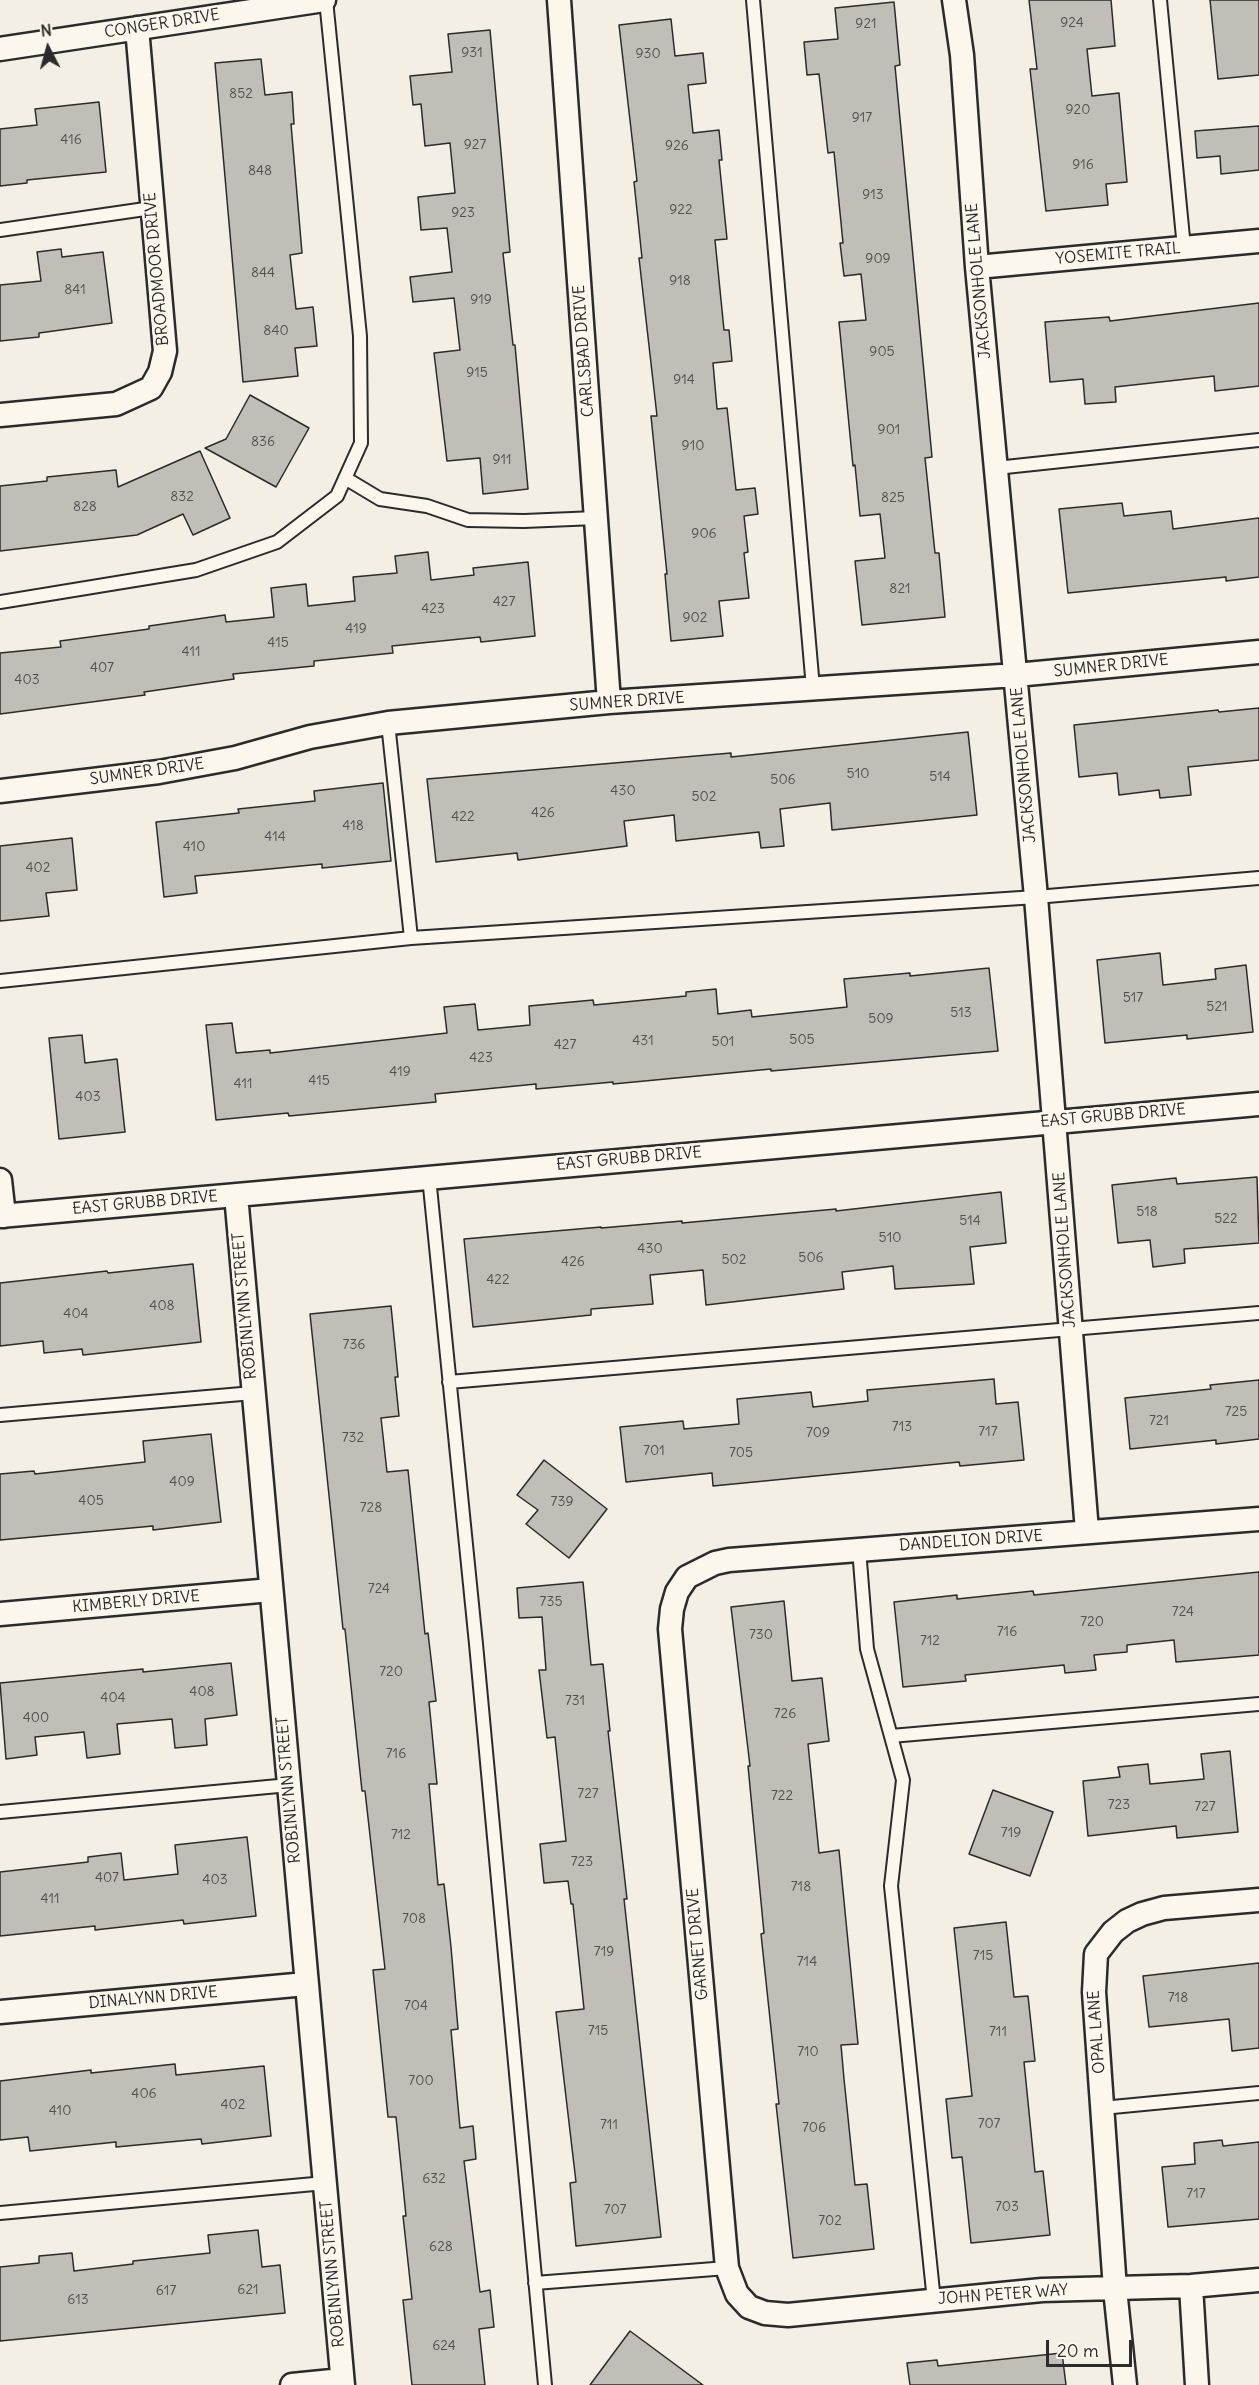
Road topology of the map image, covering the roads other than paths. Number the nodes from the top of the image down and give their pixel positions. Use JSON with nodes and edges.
{"nodes":[{"id":1,"x":325,"y":0,"type":"edge"},
{"id":2,"x":559,"y":0,"type":"edge"},
{"id":3,"x":753,"y":0,"type":"edge"},
{"id":4,"x":954,"y":0,"type":"edge"},
{"id":5,"x":1160,"y":0,"type":"edge"},
{"id":6,"x":137,"y":28,"type":"junction"},
{"id":7,"x":0,"y":49,"type":"edge"},
{"id":8,"x":153,"y":208,"type":"junction"},
{"id":9,"x":0,"y":230,"type":"edge"},
{"id":10,"x":1259,"y":241,"type":"edge"},
{"id":11,"x":1184,"y":248,"type":"junction"},
{"id":12,"x":977,"y":267,"type":"junction"},
{"id":13,"x":0,"y":415,"type":"edge"},
{"id":14,"x":1259,"y":440,"type":"edge"},
{"id":15,"x":996,"y":468,"type":"junction"},
{"id":16,"x":345,"y":478,"type":"junction"},
{"id":17,"x":596,"y":518,"type":"junction"},
{"id":18,"x":0,"y":602,"type":"edge"},
{"id":19,"x":1259,"y":652,"type":"edge"},
{"id":20,"x":1016,"y":675,"type":"junction"},
{"id":21,"x":813,"y":688,"type":"junction"},
{"id":22,"x":609,"y":702,"type":"junction"},
{"id":23,"x":388,"y":723,"type":"junction"},
{"id":24,"x":0,"y":791,"type":"edge"},
{"id":25,"x":1259,"y":878,"type":"edge"},
{"id":26,"x":1036,"y":897,"type":"junction"},
{"id":27,"x":411,"y":938,"type":"junction"},
{"id":28,"x":0,"y":981,"type":"edge"},
{"id":29,"x":1259,"y":1104,"type":"edge"},
{"id":30,"x":1055,"y":1120,"type":"junction"},
{"id":31,"x":429,"y":1177,"type":"junction"},
{"id":32,"x":0,"y":1180,"type":"edge"},
{"id":33,"x":236,"y":1195,"type":"junction"},
{"id":34,"x":2,"y":1216,"type":"edge"},
{"id":35,"x":1259,"y":1313,"type":"edge"},
{"id":36,"x":1072,"y":1330,"type":"junction"},
{"id":37,"x":449,"y":1382,"type":"junction"},
{"id":38,"x":253,"y":1393,"type":"junction"},
{"id":39,"x":0,"y":1415,"type":"edge"},
{"id":40,"x":1259,"y":1519,"type":"edge"},
{"id":41,"x":1087,"y":1532,"type":"junction"},
{"id":42,"x":860,"y":1549,"type":"junction"},
{"id":43,"x":687,"y":1577,"type":"joint"},
{"id":44,"x":271,"y":1590,"type":"junction"},
{"id":45,"x":0,"y":1614,"type":"edge"},
{"id":46,"x":1259,"y":1704,"type":"edge"},
{"id":47,"x":891,"y":1736,"type":"junction"},
{"id":48,"x":289,"y":1785,"type":"junction"},
{"id":49,"x":0,"y":1812,"type":"edge"},
{"id":50,"x":1259,"y":1900,"type":"edge"},
{"id":51,"x":306,"y":1984,"type":"junction"},
{"id":52,"x":0,"y":2012,"type":"edge"},
{"id":53,"x":1259,"y":2093,"type":"edge"},
{"id":54,"x":1102,"y":2108,"type":"junction"},
{"id":55,"x":325,"y":2184,"type":"junction"},
{"id":56,"x":0,"y":2213,"type":"edge"},
{"id":57,"x":727,"y":2268,"type":"junction"},
{"id":58,"x":1259,"y":2280,"type":"edge"},
{"id":59,"x":535,"y":2283,"type":"junction"},
{"id":60,"x":1191,"y":2286,"type":"junction"},
{"id":61,"x":1115,"y":2289,"type":"junction"},
{"id":62,"x":934,"y":2301,"type":"junction"},
{"id":63,"x":749,"y":2307,"type":"joint"},
{"id":64,"x":343,"y":2383,"type":"edge"},
{"id":65,"x":292,"y":2385,"type":"edge"},
{"id":66,"x":545,"y":2385,"type":"edge"},
{"id":67,"x":1125,"y":2385,"type":"edge"},
{"id":68,"x":1197,"y":2385,"type":"edge"}],
"edges":[{"from":1,"to":6,"type":"street","name":"CONGER DRIVE"},
{"from":1,"to":16,"type":"lane"},
{"from":2,"to":17,"type":"street","name":"CARLSBAD DRIVE"},
{"from":3,"to":21,"type":"lane"},
{"from":4,"to":12,"type":"street","name":"JACKSONHOLE LANE"},
{"from":5,"to":11,"type":"lane"},
{"from":6,"to":7,"type":"street","name":"CONGER DRIVE"},
{"from":6,"to":8,"type":"street","name":"BROADMOOR DRIVE"},
{"from":8,"to":9,"type":"lane"},
{"from":8,"to":13,"type":"street","name":"BROADMOOR DRIVE"},
{"from":10,"to":11,"type":"street","name":"YOSEMITE TRAIL"},
{"from":11,"to":12,"type":"street","name":"YOSEMITE TRAIL"},
{"from":12,"to":15,"type":"street","name":"JACKSONHOLE LANE"},
{"from":14,"to":15,"type":"lane"},
{"from":15,"to":20,"type":"street","name":"JACKSONHOLE LANE"},
{"from":16,"to":17,"type":"lane"},
{"from":16,"to":18,"type":"lane"},
{"from":17,"to":22,"type":"street","name":"CARLSBAD DRIVE"},
{"from":19,"to":20,"type":"street","name":"SUMNER DRIVE"},
{"from":20,"to":21,"type":"street","name":"SUMNER DRIVE"},
{"from":20,"to":26,"type":"street","name":"JACKSONHOLE LANE"},
{"from":21,"to":22,"type":"street","name":"SUMNER DRIVE"},
{"from":22,"to":23,"type":"street","name":"SUMNER DRIVE"},
{"from":23,"to":24,"type":"street","name":"SUMNER DRIVE"},
{"from":23,"to":27,"type":"lane"},
{"from":25,"to":26,"type":"lane"},
{"from":26,"to":27,"type":"lane"},
{"from":26,"to":30,"type":"street","name":"JACKSONHOLE LANE"},
{"from":27,"to":28,"type":"lane"},
{"from":29,"to":30,"type":"street","name":"EAST GRUBB DRIVE"},
{"from":30,"to":31,"type":"street","name":"EAST GRUBB DRIVE"},
{"from":30,"to":36,"type":"street","name":"JACKSONHOLE LANE"},
{"from":31,"to":33,"type":"street","name":"EAST GRUBB DRIVE"},
{"from":31,"to":37,"type":"lane"},
{"from":32,"to":34,"type":"street"},
{"from":33,"to":34,"type":"street","name":"EAST GRUBB DRIVE"},
{"from":33,"to":38,"type":"street","name":"ROBINLYNN STREET"},
{"from":35,"to":36,"type":"lane"},
{"from":36,"to":37,"type":"lane"},
{"from":36,"to":41,"type":"street","name":"JACKSONHOLE LANE"},
{"from":37,"to":59,"type":"lane"},
{"from":38,"to":39,"type":"lane"},
{"from":38,"to":44,"type":"street","name":"ROBINLYNN STREET"},
{"from":40,"to":41,"type":"street","name":"DANDELION DRIVE"},
{"from":41,"to":42,"type":"street","name":"DANDELION DRIVE"},
{"from":42,"to":43,"type":"street","name":"DANDELION DRIVE"},
{"from":42,"to":47,"type":"lane"},
{"from":43,"to":57,"type":"street","name":"GARNET DRIVE"},
{"from":44,"to":45,"type":"street","name":"KIMBERLY DRIVE"},
{"from":44,"to":48,"type":"street","name":"ROBINLYNN STREET"},
{"from":46,"to":47,"type":"lane"},
{"from":47,"to":62,"type":"lane"},
{"from":48,"to":49,"type":"lane"},
{"from":48,"to":51,"type":"street","name":"ROBINLYNN STREET"},
{"from":50,"to":54,"type":"street","name":"OPAL LANE"},
{"from":51,"to":52,"type":"street","name":"DINALYNN DRIVE"},
{"from":51,"to":55,"type":"street","name":"ROBINLYNN STREET"},
{"from":53,"to":54,"type":"lane"},
{"from":54,"to":61,"type":"street","name":"OPAL LANE"},
{"from":55,"to":56,"type":"lane"},
{"from":55,"to":64,"type":"street","name":"ROBINLYNN STREET"},
{"from":57,"to":59,"type":"lane"},
{"from":57,"to":63,"type":"street","name":"GARNET DRIVE"},
{"from":58,"to":60,"type":"street","name":"JOHN PETER WAY"},
{"from":59,"to":66,"type":"lane"},
{"from":60,"to":61,"type":"street","name":"JOHN PETER WAY"},
{"from":60,"to":68,"type":"street"},
{"from":61,"to":62,"type":"street","name":"JOHN PETER WAY"},
{"from":61,"to":67,"type":"street","name":"OPAL LANE"},
{"from":62,"to":63,"type":"street","name":"JOHN PETER WAY"},
{"from":64,"to":65,"type":"street"}]}
